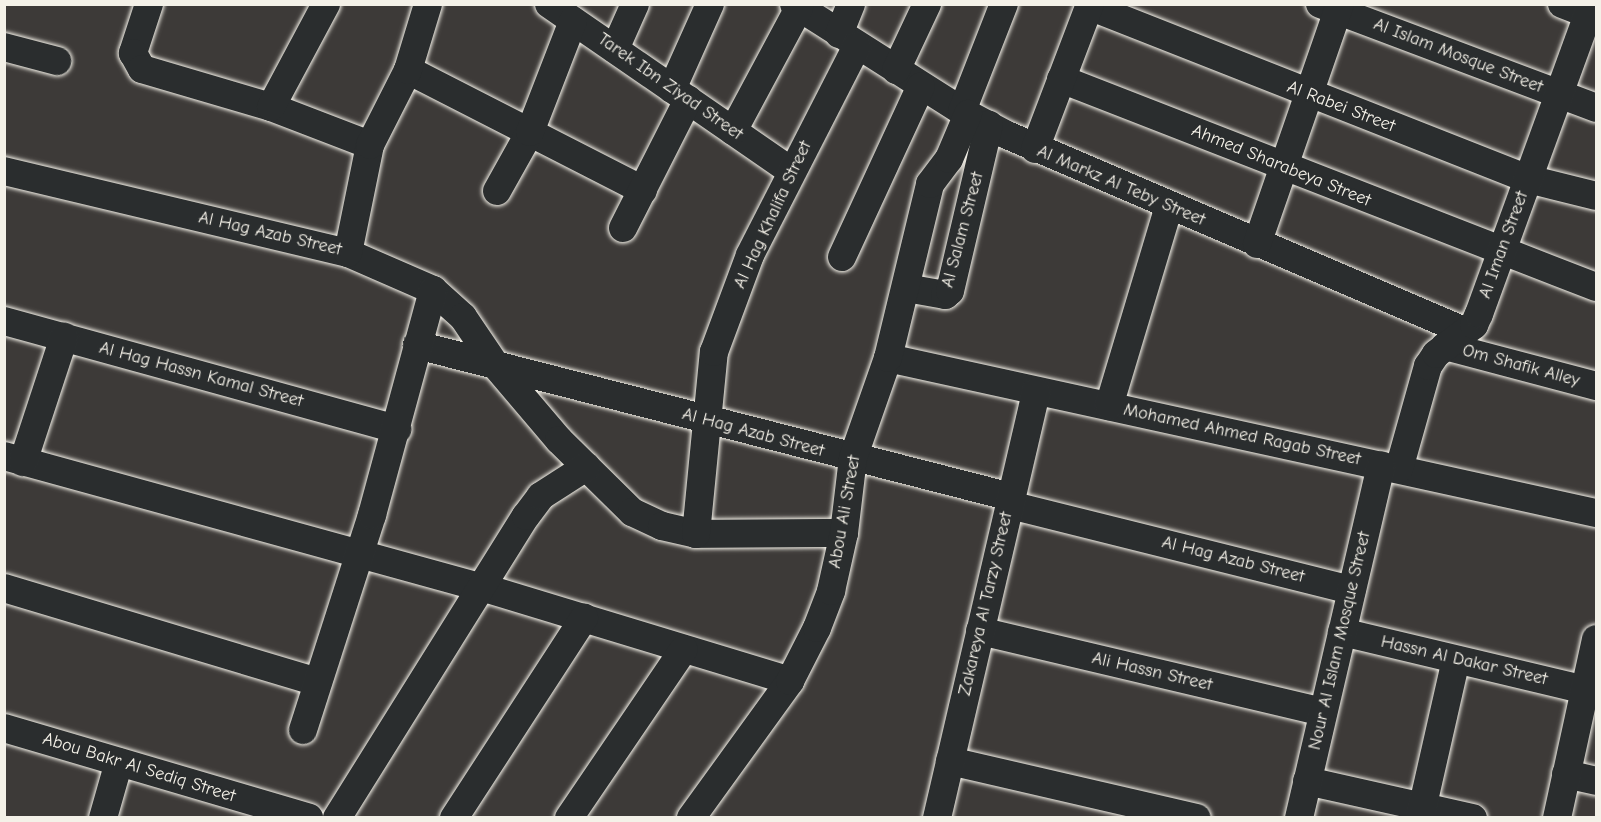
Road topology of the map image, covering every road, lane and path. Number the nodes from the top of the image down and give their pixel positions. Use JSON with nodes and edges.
{"nodes":[{"id":1,"x":149,"y":4,"type":"edge"},
{"id":2,"x":326,"y":4,"type":"edge"},
{"id":3,"x":428,"y":4,"type":"edge"},
{"id":4,"x":635,"y":4,"type":"edge"},
{"id":5,"x":710,"y":4,"type":"edge"},
{"id":6,"x":851,"y":4,"type":"edge"},
{"id":7,"x":927,"y":4,"type":"edge"},
{"id":8,"x":1004,"y":4,"type":"edge"},
{"id":9,"x":1562,"y":4,"type":"edge"},
{"id":10,"x":1089,"y":5,"type":"edge"},
{"id":11,"x":796,"y":6,"type":"edge"},
{"id":12,"x":1333,"y":7,"type":"edge"},
{"id":13,"x":557,"y":9,"type":"edge"},
{"id":14,"x":1592,"y":12,"type":"edge"},
{"id":15,"x":848,"y":40,"type":"junction"},
{"id":16,"x":4,"y":47,"type":"edge"},
{"id":17,"x":615,"y":49,"type":"junction"},
{"id":18,"x":57,"y":61,"type":"dead end"},
{"id":19,"x":408,"y":70,"type":"junction"},
{"id":20,"x":896,"y":70,"type":"junction"},
{"id":21,"x":1061,"y":79,"type":"junction"},
{"id":22,"x":921,"y":86,"type":"junction"},
{"id":23,"x":680,"y":94,"type":"junction"},
{"id":24,"x":1559,"y":94,"type":"junction"},
{"id":25,"x":1309,"y":95,"type":"junction"},
{"id":26,"x":271,"y":107,"type":"junction"},
{"id":27,"x":1596,"y":108,"type":"edge"},
{"id":28,"x":973,"y":117,"type":"junction"},
{"id":29,"x":733,"y":130,"type":"junction"},
{"id":30,"x":530,"y":132,"type":"junction"},
{"id":31,"x":370,"y":145,"type":"junction"},
{"id":32,"x":1035,"y":149,"type":"junction"},
{"id":33,"x":1284,"y":167,"type":"junction"},
{"id":34,"x":4,"y":171,"type":"edge"},
{"id":35,"x":791,"y":171,"type":"junction"},
{"id":36,"x":1528,"y":179,"type":"junction"},
{"id":37,"x":643,"y":190,"type":"junction"},
{"id":38,"x":497,"y":191,"type":"dead end"},
{"id":39,"x":1596,"y":196,"type":"edge"},
{"id":40,"x":1169,"y":206,"type":"junction"},
{"id":41,"x":623,"y":228,"type":"dead end"},
{"id":42,"x":1257,"y":244,"type":"junction"},
{"id":43,"x":348,"y":253,"type":"junction"},
{"id":44,"x":1501,"y":253,"type":"junction"},
{"id":45,"x":842,"y":257,"type":"dead end"},
{"id":46,"x":1596,"y":287,"type":"edge"},
{"id":47,"x":906,"y":288,"type":"junction"},
{"id":48,"x":433,"y":290,"type":"junction"},
{"id":49,"x":4,"y":321,"type":"edge"},
{"id":50,"x":64,"y":337,"type":"junction"},
{"id":51,"x":1456,"y":339,"type":"junction"},
{"id":52,"x":417,"y":345,"type":"junction"},
{"id":53,"x":888,"y":358,"type":"junction"},
{"id":54,"x":496,"y":366,"type":"junction"},
{"id":55,"x":1596,"y":386,"type":"edge"},
{"id":56,"x":1036,"y":391,"type":"junction"},
{"id":57,"x":1109,"y":406,"type":"junction"},
{"id":58,"x":706,"y":420,"type":"junction"},
{"id":59,"x":397,"y":429,"type":"junction"},
{"id":60,"x":14,"y":459,"type":"edge"},
{"id":61,"x":853,"y":459,"type":"junction"},
{"id":62,"x":586,"y":467,"type":"junction"},
{"id":63,"x":1390,"y":467,"type":"junction"},
{"id":64,"x":1011,"y":501,"type":"junction"},
{"id":65,"x":1596,"y":513,"type":"edge"},
{"id":66,"x":844,"y":533,"type":"junction"},
{"id":67,"x":696,"y":534,"type":"junction"},
{"id":68,"x":360,"y":554,"type":"junction"},
{"id":69,"x":481,"y":587,"type":"junction"},
{"id":70,"x":4,"y":588,"type":"edge"},
{"id":71,"x":1352,"y":590,"type":"junction"},
{"id":72,"x":584,"y":618,"type":"junction"},
{"id":73,"x":980,"y":631,"type":"junction"},
{"id":74,"x":1342,"y":632,"type":"junction"},
{"id":75,"x":1596,"y":645,"type":"edge"},
{"id":76,"x":684,"y":649,"type":"junction"},
{"id":77,"x":1456,"y":660,"type":"junction"},
{"id":78,"x":790,"y":681,"type":"junction"},
{"id":79,"x":317,"y":682,"type":"junction"},
{"id":80,"x":1585,"y":690,"type":"junction"},
{"id":81,"x":1323,"y":712,"type":"junction"},
{"id":82,"x":4,"y":728,"type":"edge"},
{"id":83,"x":303,"y":729,"type":"dead end"},
{"id":84,"x":950,"y":761,"type":"junction"},
{"id":85,"x":119,"y":762,"type":"junction"},
{"id":86,"x":1566,"y":774,"type":"junction"},
{"id":87,"x":1307,"y":781,"type":"junction"},
{"id":88,"x":1596,"y":781,"type":"edge"},
{"id":89,"x":236,"y":808,"type":"edge"},
{"id":90,"x":1421,"y":812,"type":"edge"},
{"id":91,"x":103,"y":818,"type":"edge"},
{"id":92,"x":309,"y":818,"type":"edge"},
{"id":93,"x":337,"y":818,"type":"edge"},
{"id":94,"x":454,"y":818,"type":"edge"},
{"id":95,"x":569,"y":818,"type":"edge"},
{"id":96,"x":691,"y":818,"type":"edge"},
{"id":97,"x":937,"y":818,"type":"edge"},
{"id":98,"x":1196,"y":818,"type":"edge"},
{"id":99,"x":1299,"y":818,"type":"edge"},
{"id":100,"x":1473,"y":818,"type":"edge"},
{"id":101,"x":1557,"y":818,"type":"edge"}],
"edges":[{"from":1,"to":26,"type":"street"},
{"from":2,"to":26,"type":"street"},
{"from":3,"to":19,"type":"street"},
{"from":4,"to":17,"type":"street"},
{"from":5,"to":23,"type":"street"},
{"from":6,"to":15,"type":"street","name":"Al Hag Khalifa Street"},
{"from":7,"to":20,"type":"street"},
{"from":8,"to":28,"type":"street"},
{"from":9,"to":14,"type":"street"},
{"from":10,"to":21,"type":"street"},
{"from":10,"to":25,"type":"street","name":"Al Rabei Street"},
{"from":11,"to":15,"type":"street","name":"Al Markz Al Teby Street"},
{"from":11,"to":29,"type":"street"},
{"from":12,"to":24,"type":"street","name":"Al Islam Mosque Street"},
{"from":12,"to":25,"type":"street"},
{"from":13,"to":17,"type":"street","name":"Tarek Ibn Ziyad Street"},
{"from":13,"to":30,"type":"street"},
{"from":14,"to":24,"type":"street","name":"Al Iman Street"},
{"from":15,"to":20,"type":"street","name":"Al Markz Al Teby Street"},
{"from":15,"to":35,"type":"street","name":"Al Hag Khalifa Street"},
{"from":16,"to":18,"type":"street"},
{"from":17,"to":23,"type":"street","name":"Tarek Ibn Ziyad Street"},
{"from":19,"to":30,"type":"street"},
{"from":19,"to":31,"type":"street"},
{"from":20,"to":22,"type":"street","name":"Al Markz Al Teby Street"},
{"from":21,"to":32,"type":"street"},
{"from":21,"to":33,"type":"street","name":"Ahmed Sharabeya Street"},
{"from":22,"to":28,"type":"street","name":"Al Markz Al Teby Street"},
{"from":22,"to":45,"type":"street"},
{"from":23,"to":29,"type":"street","name":"Tarek Ibn Ziyad Street"},
{"from":23,"to":37,"type":"street"},
{"from":24,"to":27,"type":"street","name":"Al Islam Mosque Street"},
{"from":24,"to":36,"type":"street","name":"Al Iman Street"},
{"from":25,"to":33,"type":"street"},
{"from":25,"to":36,"type":"street","name":"Al Rabei Street"},
{"from":26,"to":31,"type":"street"},
{"from":28,"to":32,"type":"street","name":"Al Markz Al Teby Street"},
{"from":28,"to":47,"type":"street","name":"Abou Ali Street"},
{"from":28,"to":47,"type":"street","name":"Al Salam Street"},
{"from":29,"to":35,"type":"street","name":"Tarek Ibn Ziyad Street"},
{"from":30,"to":37,"type":"street"},
{"from":30,"to":38,"type":"street"},
{"from":31,"to":43,"type":"street"},
{"from":32,"to":40,"type":"street","name":"Al Markz Al Teby Street"},
{"from":33,"to":42,"type":"street"},
{"from":33,"to":44,"type":"street","name":"Ahmed Sharabeya Street"},
{"from":34,"to":43,"type":"street","name":"Al Hag Azab Street"},
{"from":35,"to":58,"type":"street","name":"Al Hag Khalifa Street"},
{"from":36,"to":39,"type":"street","name":"Al Rabei Street"},
{"from":36,"to":44,"type":"street","name":"Al Iman Street"},
{"from":37,"to":41,"type":"street"},
{"from":40,"to":42,"type":"street","name":"Al Markz Al Teby Street"},
{"from":40,"to":57,"type":"street"},
{"from":42,"to":51,"type":"street","name":"Al Markz Al Teby Street"},
{"from":43,"to":48,"type":"street","name":"Al Hag Azab Street"},
{"from":44,"to":46,"type":"street","name":"Ahmed Sharabeya Street"},
{"from":44,"to":51,"type":"street","name":"Al Iman Street"},
{"from":47,"to":53,"type":"street","name":"Abou Ali Street"},
{"from":48,"to":52,"type":"street"},
{"from":48,"to":54,"type":"street","name":"Al Hag Azab Street"},
{"from":49,"to":50,"type":"street","name":"Al Hag Hassn Kamal Street"},
{"from":50,"to":59,"type":"street","name":"Al Hag Hassn Kamal Street"},
{"from":50,"to":60,"type":"street"},
{"from":51,"to":55,"type":"street","name":"Om Shafik Alley"},
{"from":51,"to":63,"type":"street","name":"Al Iman Street"},
{"from":52,"to":54,"type":"street","name":"Al Hag Azab Street"},
{"from":52,"to":59,"type":"street"},
{"from":53,"to":56,"type":"street","name":"Mohamed Ahmed Ragab Street"},
{"from":53,"to":61,"type":"street","name":"Abou Ali Street"},
{"from":54,"to":58,"type":"street","name":"Al Hag Azab Street"},
{"from":54,"to":62,"type":"street","name":"Al Hag Azab Street"},
{"from":56,"to":57,"type":"street","name":"Mohamed Ahmed Ragab Street"},
{"from":56,"to":64,"type":"street","name":"Zakareya Al Tarzy Street"},
{"from":57,"to":63,"type":"street","name":"Mohamed Ahmed Ragab Street"},
{"from":58,"to":61,"type":"street","name":"Al Hag Azab Street"},
{"from":58,"to":67,"type":"street","name":"Al Hag Khalifa Street"},
{"from":59,"to":68,"type":"street"},
{"from":60,"to":68,"type":"street"},
{"from":61,"to":64,"type":"street","name":"Al Hag Azab Street"},
{"from":61,"to":66,"type":"street","name":"Abou Ali Street"},
{"from":62,"to":67,"type":"street","name":"Al Hag Azab Street"},
{"from":62,"to":69,"type":"street"},
{"from":63,"to":65,"type":"street","name":"Mohamed Ahmed Ragab Street"},
{"from":63,"to":71,"type":"street","name":"Nour Al Islam Mosque Street"},
{"from":64,"to":71,"type":"street","name":"Al Hag Azab Street"},
{"from":64,"to":73,"type":"street","name":"Zakareya Al Tarzy Street"},
{"from":66,"to":67,"type":"street","name":"Al Hag Azab Street"},
{"from":66,"to":78,"type":"street","name":"Abou Ali Street"},
{"from":68,"to":69,"type":"street"},
{"from":68,"to":79,"type":"street"},
{"from":69,"to":72,"type":"street"},
{"from":69,"to":93,"type":"street"},
{"from":70,"to":79,"type":"street"},
{"from":71,"to":74,"type":"street","name":"Nour Al Islam Mosque Street"},
{"from":72,"to":76,"type":"street"},
{"from":72,"to":94,"type":"street"},
{"from":73,"to":81,"type":"street","name":"Ali Hassn Street"},
{"from":73,"to":84,"type":"street","name":"Zakareya Al Tarzy Street"},
{"from":74,"to":77,"type":"street","name":"Hassn Al Dakar Street"},
{"from":74,"to":81,"type":"street","name":"Nour Al Islam Mosque Street"},
{"from":75,"to":80,"type":"street"},
{"from":76,"to":78,"type":"street"},
{"from":76,"to":95,"type":"street"},
{"from":77,"to":80,"type":"street","name":"Hassn Al Dakar Street"},
{"from":77,"to":90,"type":"street"},
{"from":78,"to":96,"type":"street","name":"Abou Ali Street"},
{"from":79,"to":83,"type":"street"},
{"from":80,"to":86,"type":"street"},
{"from":81,"to":87,"type":"street","name":"Nour Al Islam Mosque Street"},
{"from":82,"to":85,"type":"street","name":"Abou Bakr Al Sediq Street"},
{"from":84,"to":97,"type":"street","name":"Zakareya Al Tarzy Street"},
{"from":84,"to":98,"type":"street"},
{"from":85,"to":89,"type":"street","name":"Abou Bakr Al Sediq Street"},
{"from":85,"to":91,"type":"street"},
{"from":86,"to":88,"type":"street"},
{"from":86,"to":101,"type":"street"},
{"from":87,"to":90,"type":"street"},
{"from":87,"to":99,"type":"street","name":"Nour Al Islam Mosque Street"},
{"from":89,"to":92,"type":"street","name":"Abou Bakr Al Sediq Street"},
{"from":90,"to":100,"type":"street"}]}
